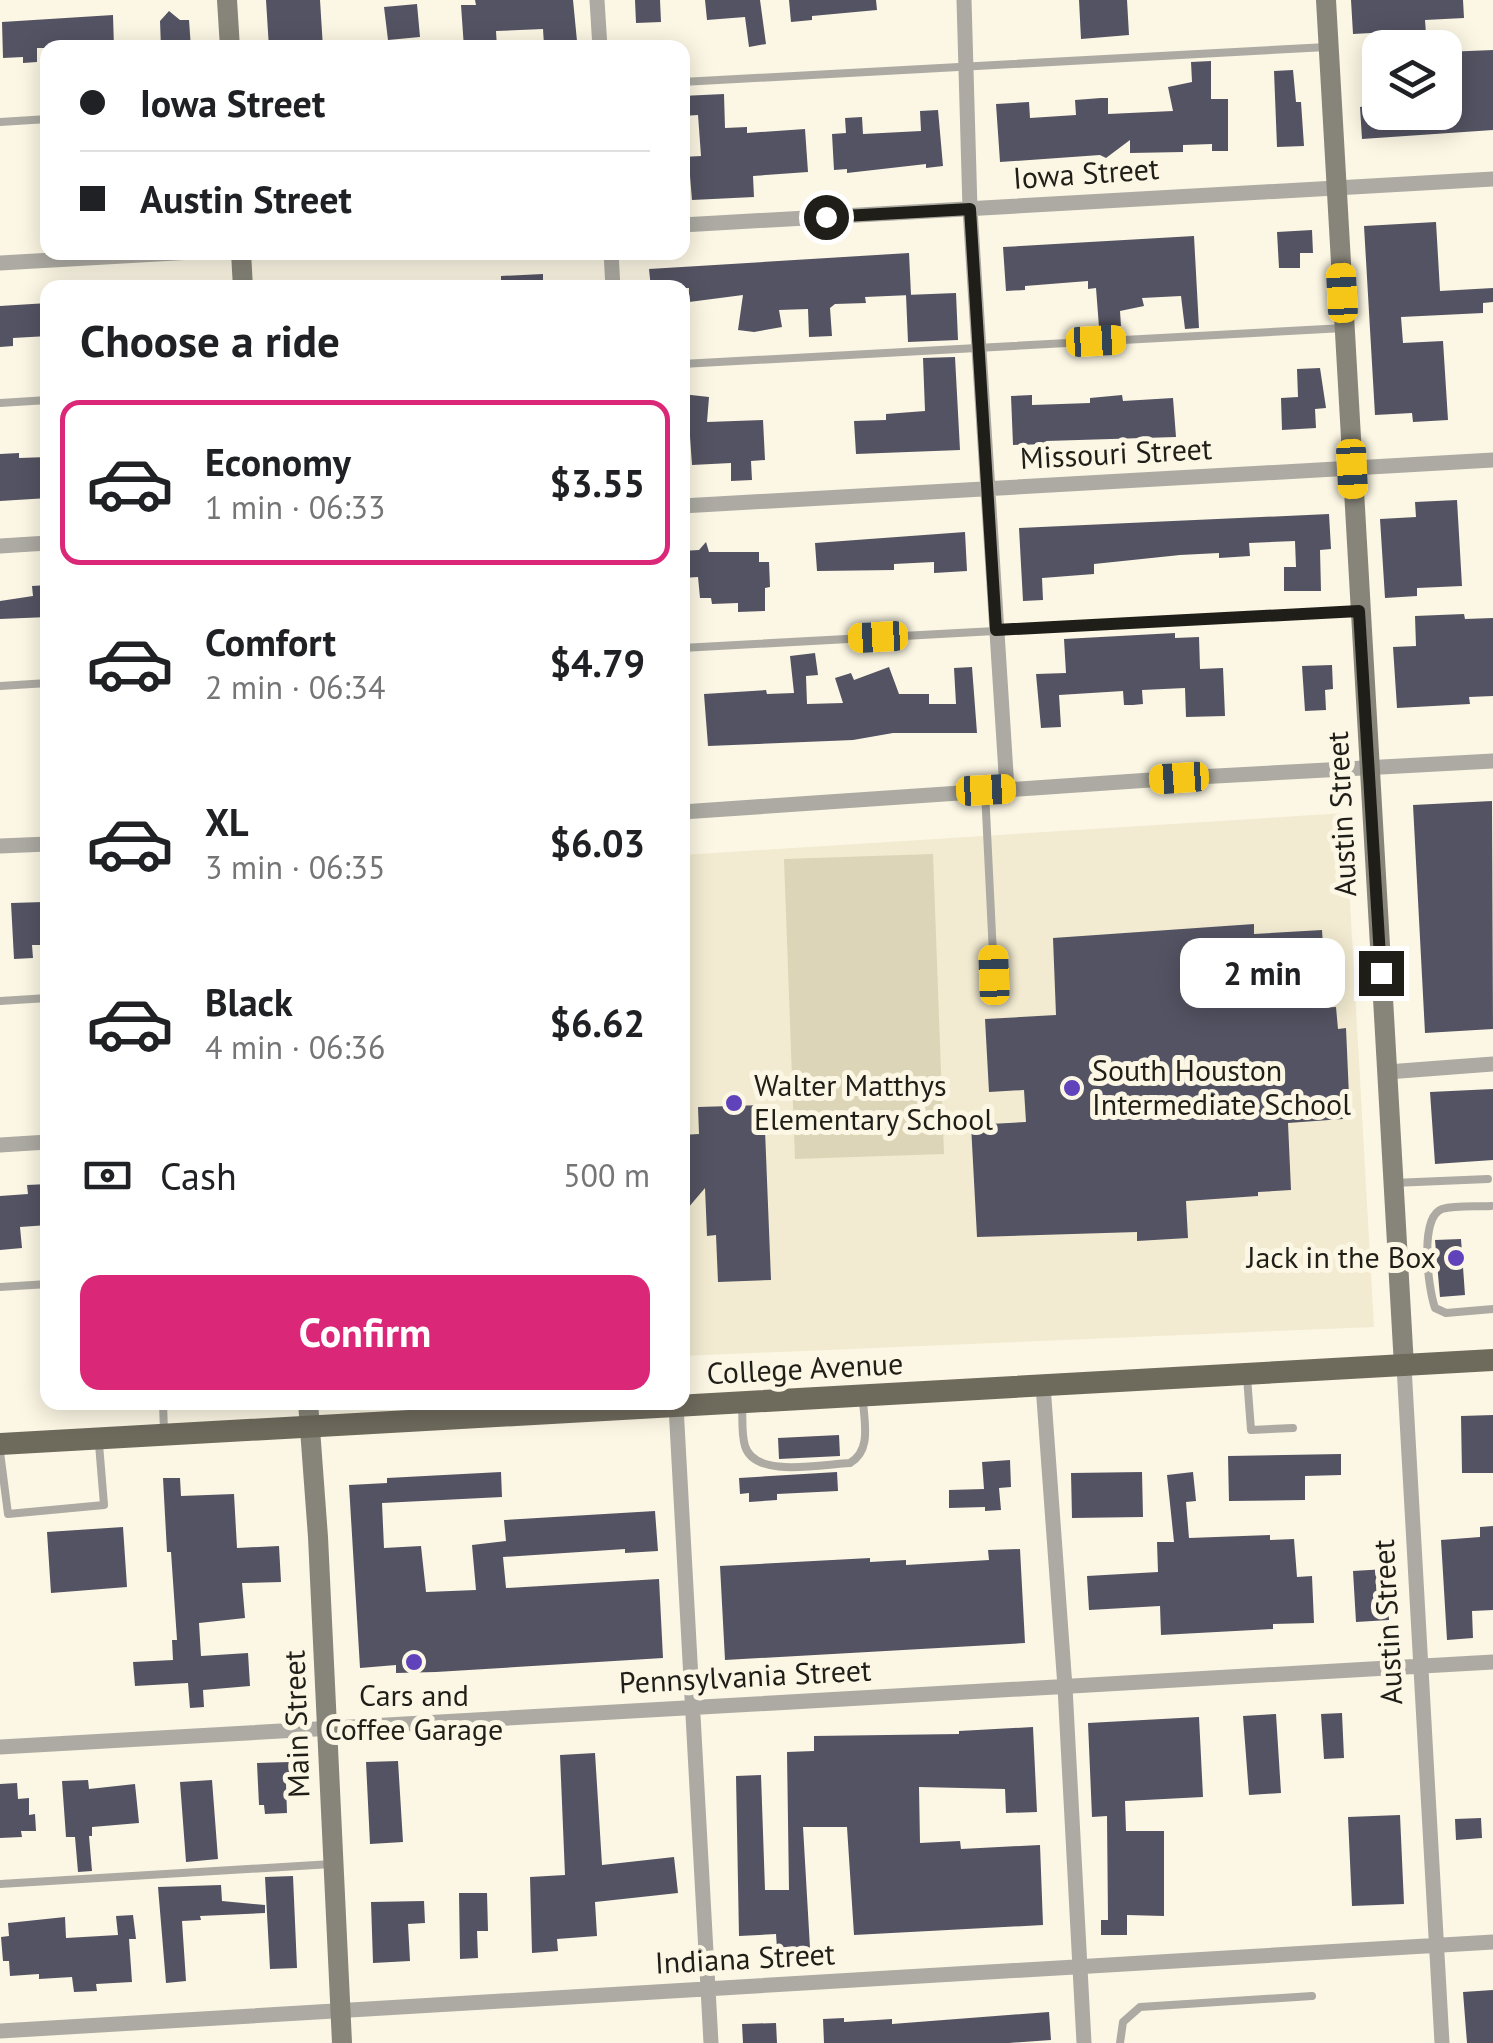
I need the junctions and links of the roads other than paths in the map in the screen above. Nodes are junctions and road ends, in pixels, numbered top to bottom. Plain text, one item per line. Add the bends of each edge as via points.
1 (227, 0) edge
2 (598, 0) edge
3 (964, 0) edge
4 (1326, 0) edge
5 (230, 40) edge
6 (600, 40) edge
7 (1328, 47) junction
8 (967, 68) junction
9 (690, 82) edge
10 (40, 120) edge
11 (0, 122) edge
12 (1493, 178) edge
13 (1336, 186) junction
14 (970, 209) junction
15 (690, 225) edge
16 (53, 260) edge
17 (0, 263) edge
18 (1344, 328) junction
19 (979, 347) junction
20 (690, 364) edge
21 (40, 400) edge
22 (0, 403) edge
23 (1493, 460) edge
24 (1352, 469) junction
25 (987, 489) junction
26 (690, 506) edge
27 (40, 544) edge
28 (0, 546) edge
29 (1359, 611) junction
30 (996, 630) junction
31 (690, 648) edge
32 (40, 684) edge
33 (0, 686) edge
34 (1493, 761) edge
35 (1369, 767) junction
36 (1007, 789) junction
37 (986, 790) junction
38 (690, 811) edge
39 (40, 844) edge
40 (0, 846) edge
41 (994, 975) dead end
42 (40, 998) edge
43 (0, 1000) edge
44 (1493, 1064) edge
45 (1387, 1072) junction
46 (40, 1142) edge
47 (0, 1144) edge
48 (1488, 1179) dead end
49 (1393, 1182) junction
50 (1490, 1206) dead end
51 (40, 1284) edge
52 (0, 1287) edge
53 (1493, 1309) edge
54 (1493, 1360) edge
55 (1404, 1366) junction
56 (1247, 1374) junction
57 (1043, 1385) junction
58 (862, 1396) junction
59 (742, 1402) junction
60 (690, 1405) edge
61 (163, 1410) edge
62 (309, 1410) edge
63 (603, 1410) edge
64 (676, 1410) edge
65 (310, 1426) junction
66 (1293, 1428) dead end
67 (164, 1436) junction
68 (99, 1439) junction
69 (0, 1448) edge
70 (1493, 1662) edge
71 (1421, 1667) junction
72 (1065, 1687) junction
73 (691, 1708) junction
74 (328, 1727) junction
75 (0, 1746) edge
76 (332, 1864) junction
77 (0, 1884) edge
78 (1493, 1942) edge
79 (1436, 1945) junction
80 (1080, 1966) junction
81 (708, 1988) junction
82 (1312, 1996) dead end
83 (340, 2011) junction
84 (0, 2032) edge
85 (342, 2043) edge
86 (711, 2043) edge
87 (1084, 2043) edge
88 (1120, 2043) edge
89 (1442, 2043) edge

1 - 5 street
2 - 6 street
3 - 8 street
4 - 7 street, Austin Street
7 - 8 lane
7 - 13 street, Austin Street
8 - 9 lane
8 - 14 street
10 - 11 lane
12 - 13 street, Iowa Street
13 - 14 street, Iowa Street
13 - 18 street, Austin Street
14 - 15 street, Iowa Street
14 - 19 street
16 - 17 street
18 - 19 lane
18 - 24 street, Austin Street
19 - 20 lane
19 - 25 street
21 - 22 lane
23 - 24 street, Missouri Street
24 - 25 street, Missouri Street
24 - 29 street, Austin Street
25 - 26 street, Missouri Street
25 - 30 street
27 - 28 street
29 - 30 lane
29 - 35 street, Austin Street
30 - 31 lane
30 - 36 street
32 - 33 lane
34 - 35 street
35 - 36 street
35 - 45 street, Austin Street
36 - 37 street
37 - 38 street
37 - 41 lane
39 - 40 street
42 - 43 lane
44 - 45 street
45 - 49 street, Austin Street
46 - 47 street
48 - 49 lane
49 - 55 street, Austin Street
50 - 53 lane via 1442,1209 1427,1225 1435,1308
51 - 52 lane
54 - 55 main road, College Avenue
55 - 56 main road, College Avenue
55 - 71 street, Austin Street
56 - 57 main road, College Avenue
56 - 66 lane via 1251,1430
57 - 58 main road, College Avenue
57 - 72 street
58 - 59 main road, College Avenue
58 - 59 lane via 865,1445 850,1463 760,1464 745,1446
59 - 60 main road, College Avenue
61 - 67 lane
62 - 65 street, Main Street
63 - 65 main road, College Avenue
64 - 73 street
65 - 67 main road, College Avenue
65 - 74 street, Main Street
67 - 68 main road, College Avenue
68 - 69 main road, College Avenue
68 - 69 lane via 104,1505 8,1514
70 - 71 street, Pennsylvania Street
71 - 72 street, Pennsylvania Street
71 - 79 street, Austin Street
72 - 73 street, Pennsylvania Street
72 - 80 street
73 - 74 street, Pennsylvania Street
73 - 81 street
74 - 75 street, Pennsylvania Street
74 - 76 street, Main Street
76 - 77 lane
76 - 83 street, Main Street
78 - 79 street, Indiana Street
79 - 80 street, Indiana Street
79 - 89 street, Austin Street
80 - 81 street, Indiana Street
80 - 87 street
81 - 83 street, Indiana Street
81 - 86 street
82 - 88 lane via 1140,2007 1123,2022
83 - 84 street, Indiana Street
83 - 85 street, Main Street

